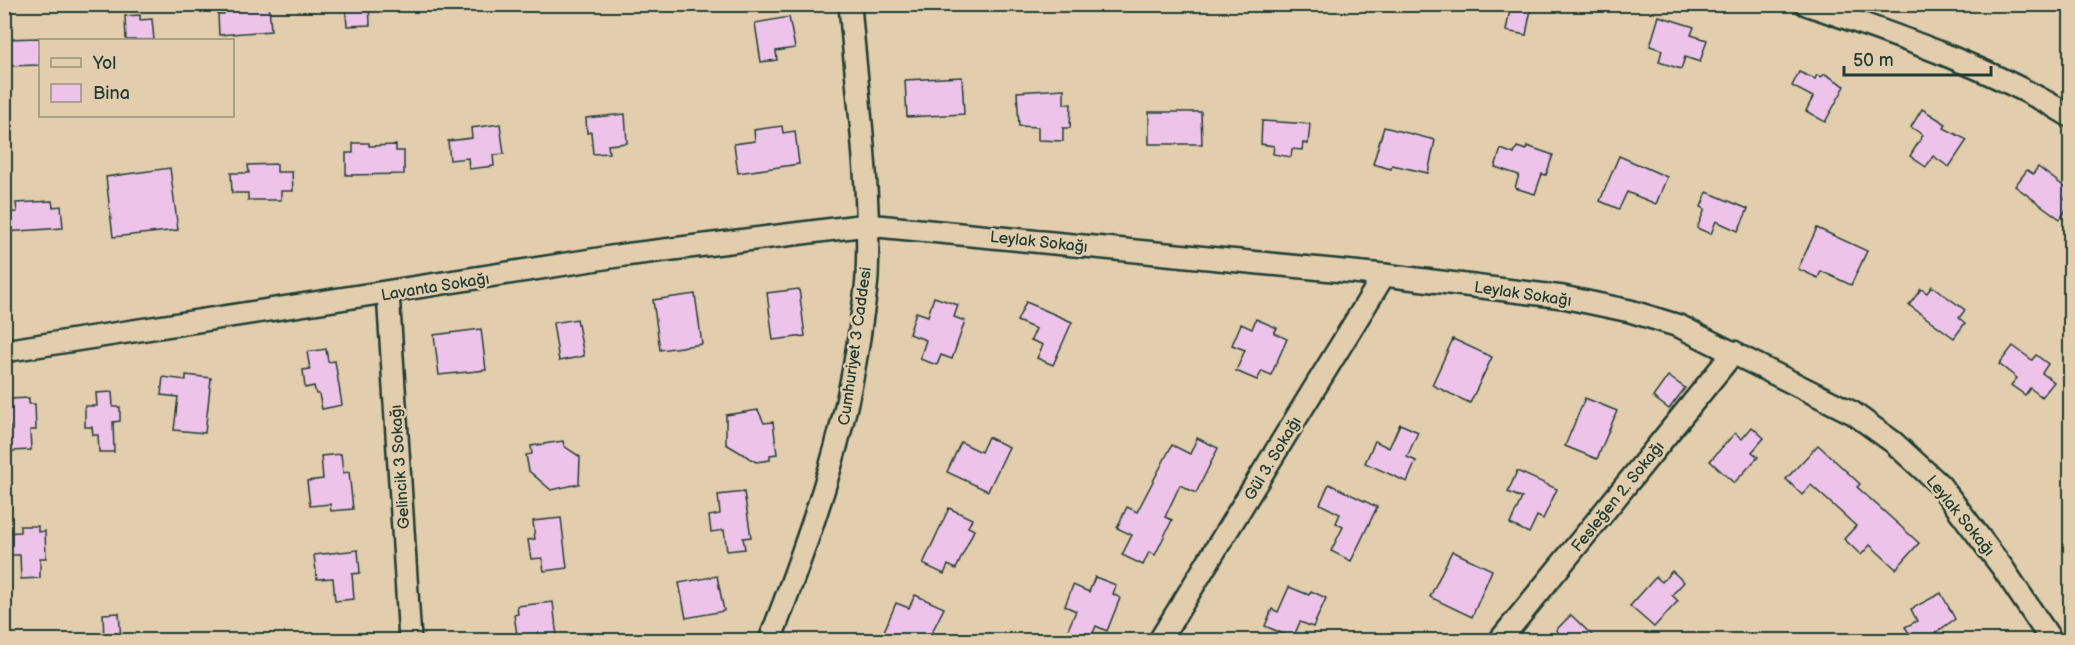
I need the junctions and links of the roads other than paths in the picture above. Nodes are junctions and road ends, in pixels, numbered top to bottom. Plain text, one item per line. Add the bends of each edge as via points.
1 (850, 4) edge
2 (1806, 4) edge
3 (2070, 116) edge
4 (867, 225) junction
5 (1384, 275) junction
6 (388, 293) junction
7 (4, 351) edge
8 (1734, 352) junction
9 (410, 640) edge
10 (770, 640) edge
11 (1160, 640) edge
12 (1500, 640) edge
13 (2051, 640) edge

1 - 4 street, Cumhuriyet 3 Caddesi
2 - 3 street via 1956,61
4 - 5 street, Leylak Sokağı
4 - 6 street, Lavanta Sokağı via 624,255
4 - 10 street, Cumhuriyet 3 Caddesi via 867,279 850,394 804,554
5 - 8 street, Leylak Sokağı via 1563,297 1630,311 1679,326
5 - 11 street, Gül 3. Sokağı
6 - 7 street, Lavanta Sokağı
6 - 9 street, Gelincik 3 Sokağı
8 - 12 street, Fesleğen 2. Sokağı
8 - 13 street, Leylak Sokağı via 1853,413 1922,467 1957,505

